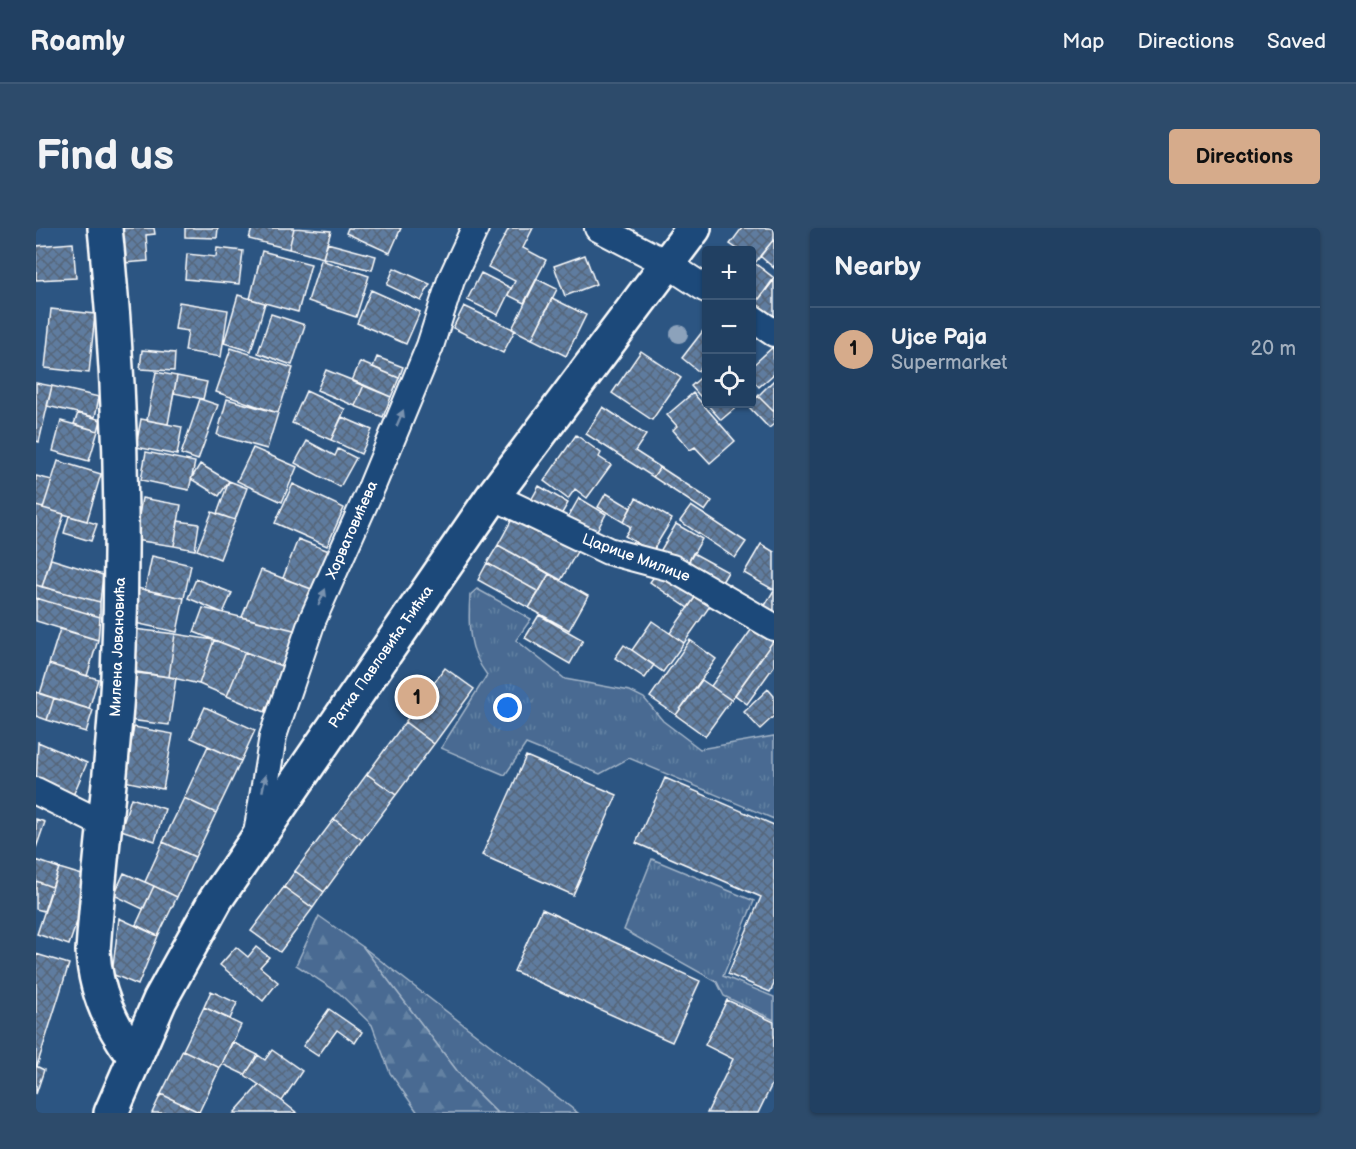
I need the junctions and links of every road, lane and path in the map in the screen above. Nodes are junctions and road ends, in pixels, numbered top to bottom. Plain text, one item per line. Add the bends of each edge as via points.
1 (105, 228) edge
2 (475, 228) edge
3 (598, 228) edge
4 (694, 228) edge
5 (666, 263) junction
6 (702, 286) edge
7 (756, 321) edge
8 (774, 333) edge
9 (494, 496) junction
10 (774, 627) edge
11 (36, 791) edge
12 (107, 826) junction
13 (256, 840) junction
14 (134, 1056) junction
15 (111, 1113) edge

1 - 12 main road, Милена Јовановића via 115,324 120,566
13 -> 2 street, Хорватовићева via 273,736 308,632 430,346
3 - 5 street
4 - 5 main road, Ратка Павловића Ћићка
5 - 6 street
5 - 9 main road, Ратка Павловића Ћићка
7 - 8 street
9 - 10 street, Царице Милице via 608,551 672,568
9 - 13 main road, Ратка Павловића Ћићка
11 - 12 street
12 - 14 main road, Милена Јовановића via 97,899 94,973 108,1014
13 - 14 main road, Ратка Павловића Ћићка via 186,950
14 - 15 main road, Ратка Павловића Ћићка

